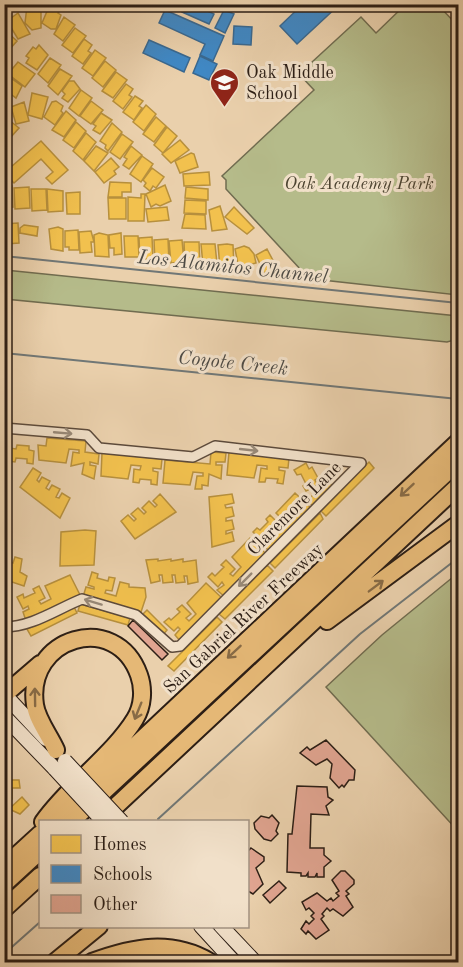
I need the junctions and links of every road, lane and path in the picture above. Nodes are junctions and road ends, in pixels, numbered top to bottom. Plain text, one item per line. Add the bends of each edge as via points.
1 (4, 428) edge
2 (456, 451) edge
3 (459, 470) edge
4 (459, 486) edge
5 (459, 524) edge
6 (4, 627) edge
7 (293, 643) junction
8 (43, 661) junction
9 (5, 694) edge
10 (4, 716) edge
11 (59, 760) junction
12 (44, 820) edge
13 (56, 820) edge
14 (73, 820) edge
15 (84, 820) edge
16 (101, 820) edge
17 (104, 820) edge
18 (120, 820) edge
19 (39, 827) edge
20 (39, 835) edge
21 (22, 851) junction
22 (39, 852) edge
23 (39, 861) edge
24 (4, 867) edge
25 (39, 877) edge
26 (4, 885) edge
27 (4, 893) edge
28 (4, 909) edge
29 (98, 928) edge
30 (202, 928) edge
31 (222, 928) edge
32 (55, 963) edge
33 (92, 963) edge
34 (210, 963) edge
35 (234, 963) edge
36 (255, 963) edge

1 -> 6 street, Claremore Lane via 87,435 99,448 193,457 215,446 362,463 180,646 172,647 136,615 82,599 34,621
2 -> 13 highway, San Gabriel River Freeway
2 - 14 highway
3 - 15 highway
4 - 7 highway
7 -> 5 highway via 348,608
7 - 17 highway
8 - 9 highway
11 -> 8 highway via 35,703 35,680
8 -> 12 highway via 64,643 94,637 125,652 142,683 142,703 135,719 57,801
9 - 11 main road
10 - 11 main road
11 - 16 main road, bridge
11 - 18 main road, bridge
19 - 21 highway
20 - 21 highway
21 - 24 highway
22 - 26 highway
23 - 27 highway
25 - 28 highway
29 - 32 highway
30 - 35 main road
31 - 36 main road
33 - 34 highway via 145,947 184,950

